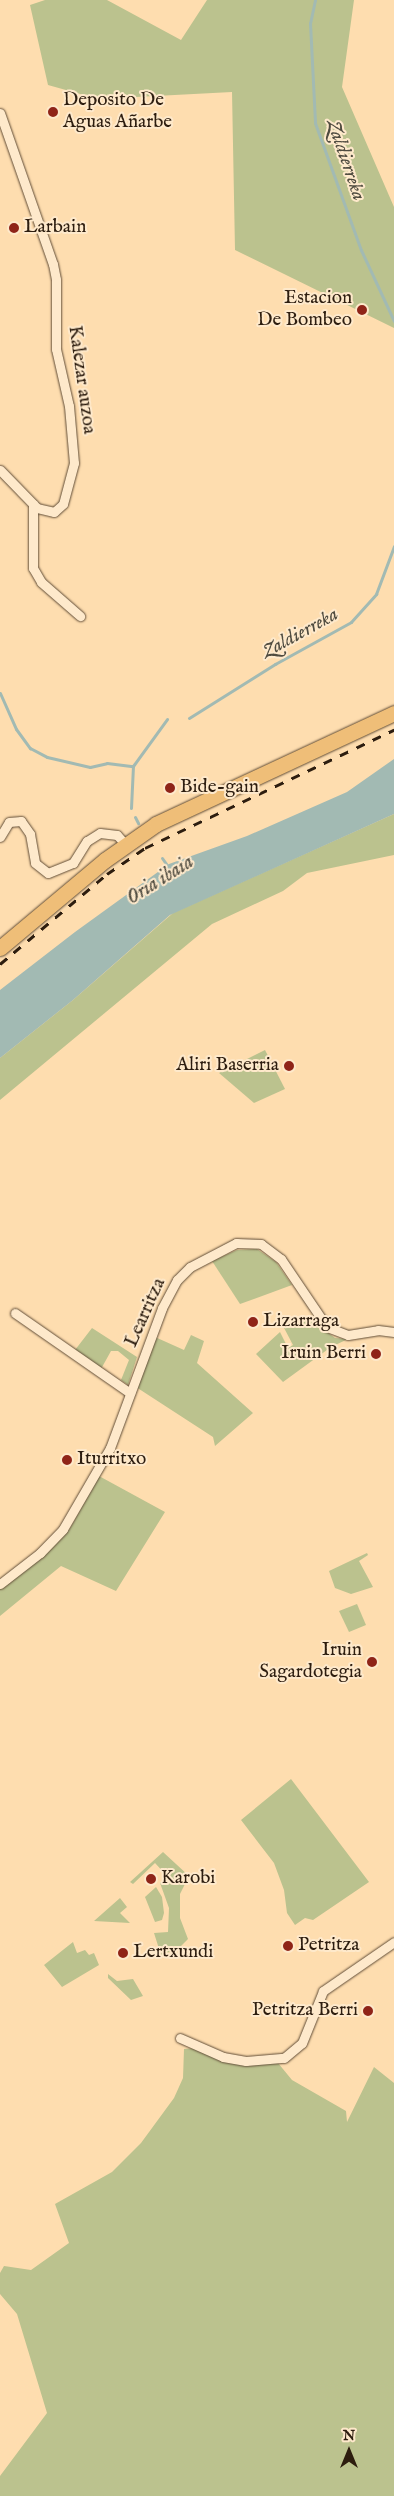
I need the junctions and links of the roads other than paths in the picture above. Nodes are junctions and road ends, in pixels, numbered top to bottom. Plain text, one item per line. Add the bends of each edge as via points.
1 (0, 113) edge
2 (0, 470) edge
3 (33, 504) junction
4 (80, 616) dead end
5 (394, 714) edge
6 (0, 837) edge
7 (126, 844) junction
8 (0, 948) edge
9 (15, 1314) dead end
10 (394, 1332) edge
11 (130, 1393) junction
12 (0, 1584) edge
13 (394, 1942) edge
14 (180, 2038) dead end

1 - 3 street, Kalezar auzoa via 53,264 56,349 74,441 70,486 63,504 54,512
2 - 3 street
3 - 4 street via 33,568 41,582
5 - 7 highway via 177,814
6 - 7 street via 12,820 24,823 30,834 35,863 48,873 73,863 87,841 100,833 117,834
7 - 8 highway
9 - 11 street
10 - 11 street, Learritza via 378,1330 348,1335 334,1332 321,1322 281,1259 271,1249 249,1242 236,1244 206,1256 176,1280
11 - 12 street, Learritza via 110,1448 63,1529 40,1553
13 - 14 street via 323,1991 302,2043 284,2058 246,2061 230,2058

